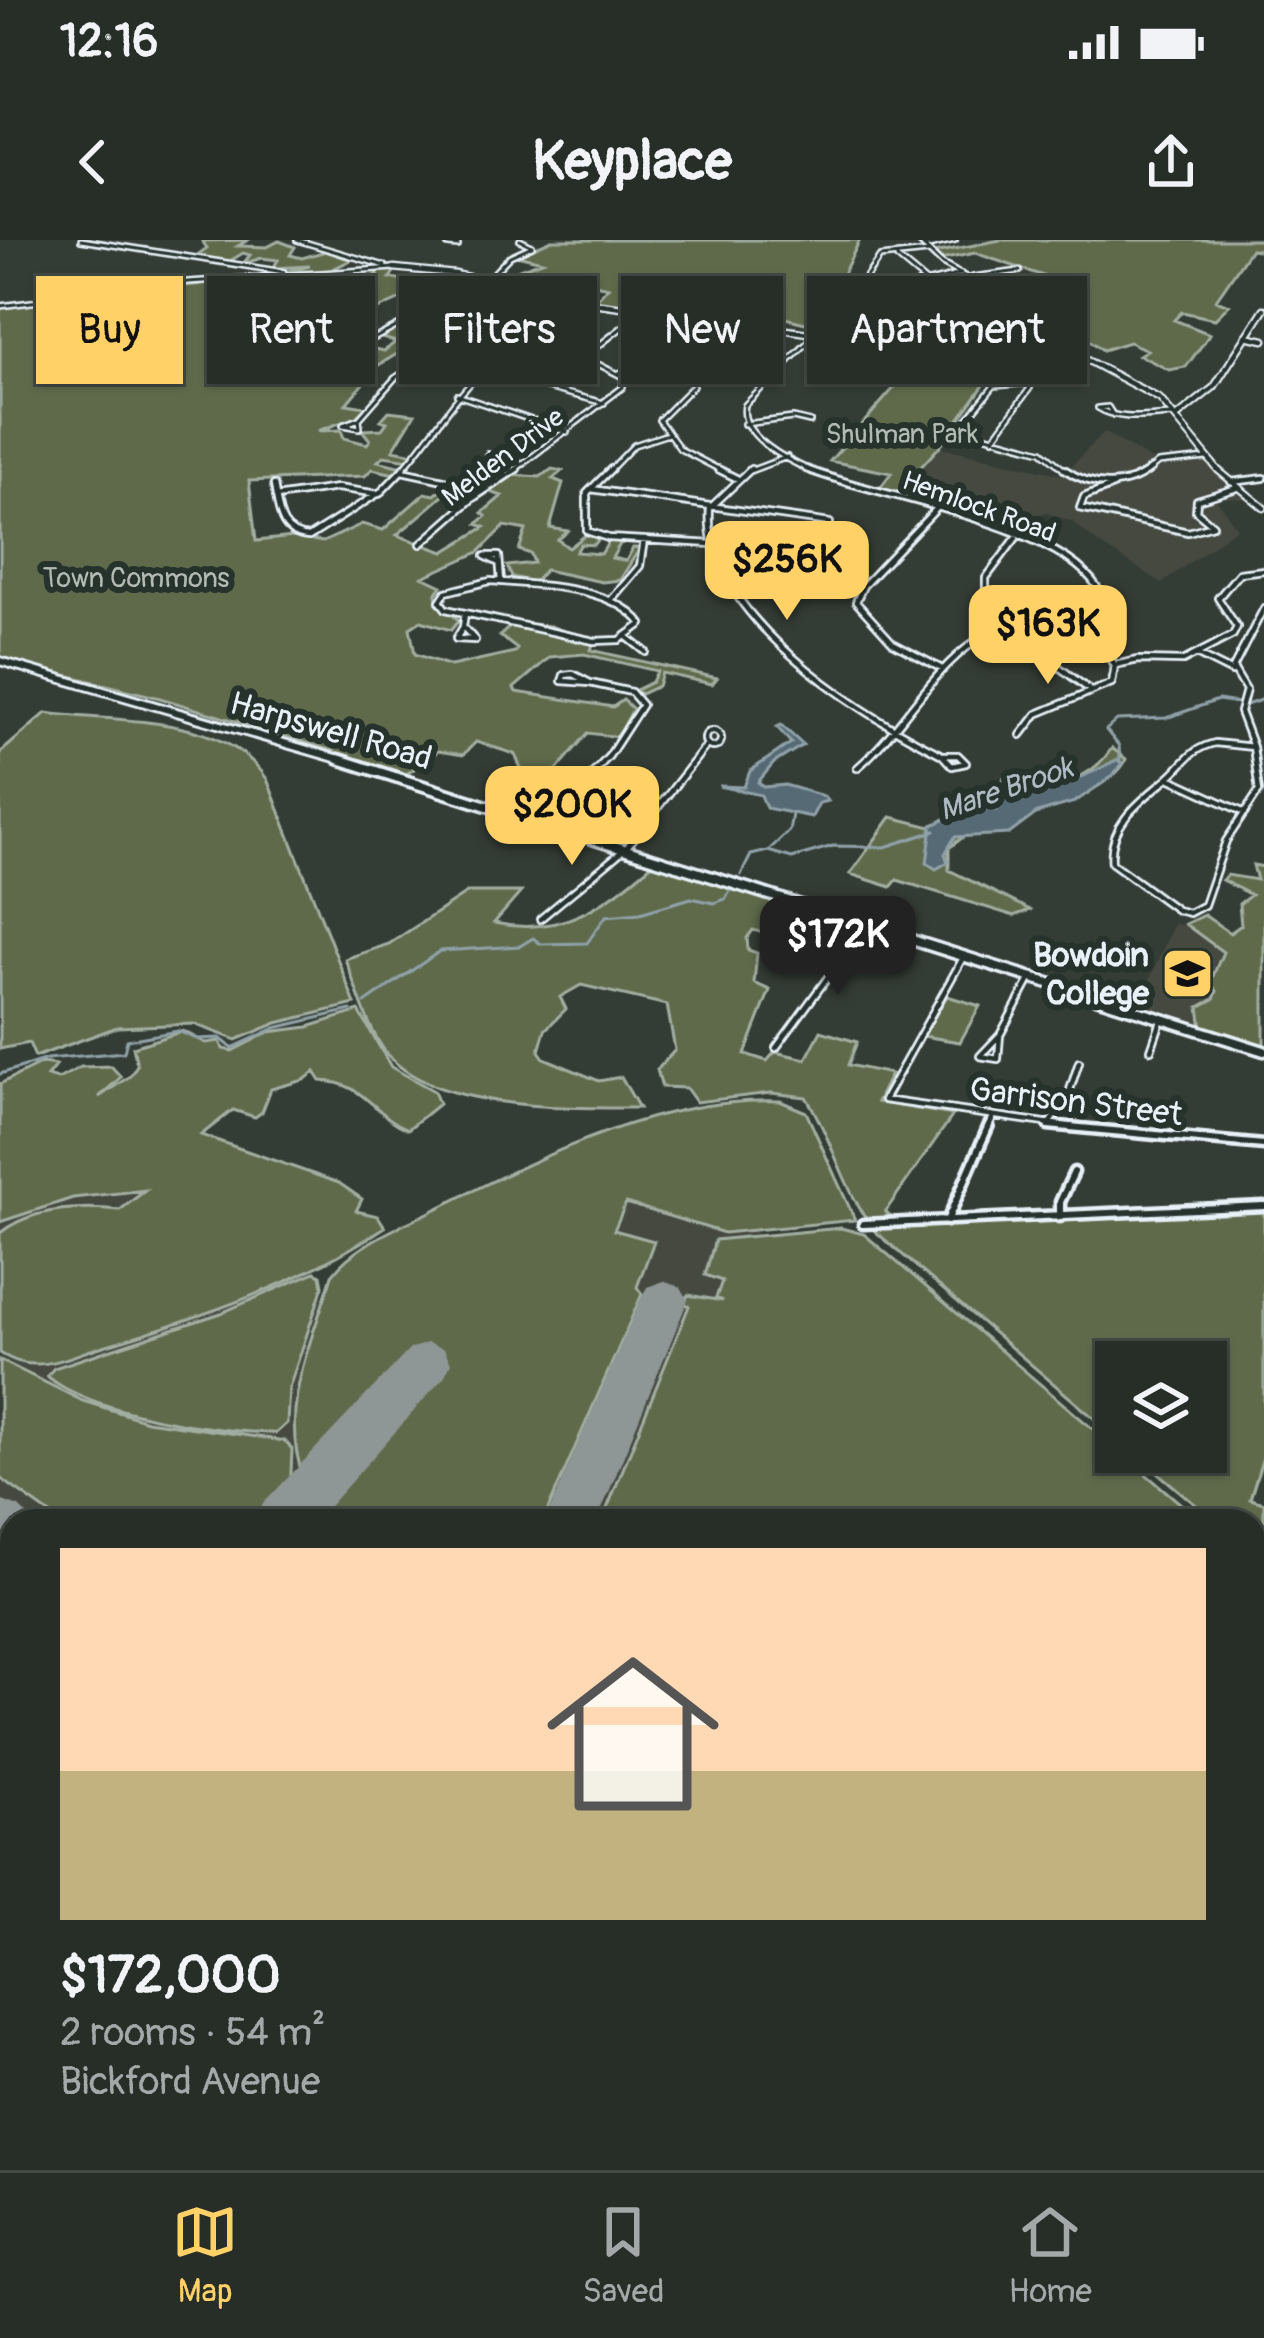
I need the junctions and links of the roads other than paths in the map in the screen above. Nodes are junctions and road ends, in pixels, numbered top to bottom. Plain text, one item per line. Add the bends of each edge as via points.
1 (80, 240) edge
2 (297, 240) edge
3 (520, 240) edge
4 (917, 240) edge
5 (955, 240) edge
6 (926, 249) junction
7 (895, 256) junction
8 (394, 268) junction
9 (1020, 271) dead end
10 (961, 274) junction
11 (293, 275) junction
12 (454, 276) edge
13 (491, 276) edge
14 (867, 276) edge
15 (921, 276) edge
16 (952, 276) edge
17 (965, 276) edge
18 (984, 276) edge
19 (0, 307) edge
20 (1264, 309) edge
21 (621, 328) edge
22 (1246, 336) junction
23 (1264, 340) edge
24 (807, 343) edge
25 (597, 347) edge
26 (1087, 358) edge
27 (597, 363) edge
28 (783, 364) edge
29 (786, 364) junction
30 (619, 373) joint
31 (399, 375) edge
32 (468, 384) edge
33 (538, 384) edge
34 (1014, 384) edge
35 (1031, 384) edge
36 (693, 386) dead end
37 (457, 395) junction
38 (604, 403) junction
39 (1113, 415) dead end
40 (1177, 416) junction
41 (359, 419) dead end
42 (810, 422) dead end
43 (745, 424) junction
44 (568, 431) junction
45 (668, 434) junction
46 (993, 439) junction
47 (488, 454) dead end
48 (788, 458) junction
49 (1207, 458) junction
50 (524, 464) junction
51 (402, 471) junction
52 (1264, 478) edge
53 (738, 479) junction
54 (1231, 482) junction
55 (274, 485) dead end
56 (1113, 486) junction
57 (1238, 488) junction
58 (484, 489) junction
59 (591, 489) junction
60 (379, 494) junction
61 (276, 497) junction
62 (938, 507) junction
63 (710, 508) junction
64 (1264, 508) edge
65 (830, 523) dead end
66 (1016, 538) junction
67 (644, 540) junction
68 (421, 544) dead end
69 (710, 544) junction
70 (499, 563) dead end
71 (811, 563) dead end
72 (1264, 570) edge
73 (502, 582) junction
74 (610, 601) junction
75 (1264, 608) edge
76 (465, 613) junction
77 (463, 627) dead end
78 (997, 629) junction
79 (627, 637) junction
80 (646, 652) dead end
81 (1198, 655) junction
82 (0, 661) edge
83 (1115, 665) junction
84 (942, 669) junction
85 (1234, 673) junction
86 (590, 683) dead end
87 (1091, 691) junction
88 (898, 732) junction
89 (1021, 735) dead end
90 (706, 746) dead end
91 (1254, 747) junction
92 (943, 755) dead end
93 (856, 768) dead end
94 (1168, 778) junction
95 (1245, 813) junction
96 (548, 822) junction
97 (627, 847) junction
98 (539, 919) dead end
99 (867, 924) junction
100 (965, 955) junction
101 (1032, 976) junction
102 (1162, 1018) junction
103 (1000, 1035) dead end
104 (776, 1048) dead end
105 (1151, 1050) dead end
106 (1264, 1051) edge
107 (1079, 1062) dead end
108 (993, 1117) junction
109 (1048, 1125) junction
110 (1264, 1145) edge
111 (1074, 1172) dead end
112 (1264, 1206) edge
113 (1060, 1217) junction
114 (947, 1221) junction
115 (863, 1224) dead end

1 - 11 street
2 - 8 street
3 - 13 street via 532,246
4 - 6 street
5 - 6 street
6 - 7 street
6 - 10 street
7 - 14 street via 879,258
7 - 15 street
8 - 11 street
8 - 12 street
9 - 18 street
10 - 16 street
10 - 17 street
11 - 19 street
20 - 22 street
21 - 25 street
22 - 23 street
22 - 40 street via 1194,410
24 - 29 street
26 - 40 street
27 - 30 street
28 - 29 street
29 - 43 street via 745,405
30 - 38 street, Melden Drive via 623,387
31 - 41 street
32 - 37 street
33 - 38 street
34 - 46 street via 996,385 963,425
35 - 46 street
36 - 45 street via 658,417
37 - 44 street
37 - 51 street
38 - 44 street, Melden Drive
39 - 40 street
40 - 49 street
42 - 43 street
43 - 48 street, Hemlock Road
44 - 50 street, Melden Drive
45 - 53 street via 685,453
45 - 59 street via 634,445
46 - 56 street via 1042,451 1070,474
47 - 50 street
48 - 53 street
48 - 62 street, Hemlock Road
49 - 54 street
49 - 56 street via 1158,464
50 - 58 street, Melden Drive
51 - 58 street
51 - 60 street
52 - 54 street
53 - 63 street
54 - 57 street
55 - 61 street
56 - 57 street via 1084,497 1080,508 1193,532 1213,525 1196,511 1197,500
57 - 64 street
58 - 68 street, Melden Drive
59 - 63 street
59 - 67 street via 587,531
60 - 61 street via 337,488
60 - 61 street via 304,538 283,526
62 - 66 street, Hemlock Road
62 - 84 street via 856,602 910,656
63 - 65 street
63 - 69 street
66 - 78 street via 985,583
66 - 83 street, Hemlock Road via 1091,577 1100,600 1095,640
67 - 69 street
67 - 74 street via 640,566
69 - 71 street via 793,550
69 - 88 street via 780,646 815,680
70 - 73 street
72 - 81 street via 1241,572 1226,586 1217,602 1236,631
73 - 74 street
73 - 76 street via 446,592 446,609
74 - 79 street via 642,620
75 - 85 street
76 - 77 street
76 - 79 street via 588,641
78 - 84 street
78 - 87 street
79 - 80 street
81 - 83 street
81 - 85 street
82 - 96 main road, Harpswell Road
83 - 87 street via 1115,681
84 - 88 street
85 - 91 street via 1246,690 1240,712
86 - 96 street via 632,692 641,708
87 - 89 street via 1037,713
88 - 92 street
88 - 93 street
90 - 97 street
91 - 94 street via 1200,745
91 - 95 street via 1259,791
94 - 95 street
94 - 95 street via 1137,800 1110,848 1114,867 1171,907 1194,912 1206,901 1222,847
96 - 97 main road, Harpswell Road
97 - 98 street
97 - 99 main road, Harpswell Road
99 - 100 main road, Harpswell Road
99 - 104 street
100 - 101 main road, Harpswell Road
100 - 108 street, Garrison Street via 884,1100
101 - 102 main road, Harpswell Road
101 - 103 street
102 - 105 street
102 - 106 main road, Harpswell Road
107 - 109 street
108 - 109 street, Garrison Street
108 - 114 street
109 - 110 street, Garrison Street
111 - 113 street
112 - 113 street
113 - 114 street
114 - 115 street

